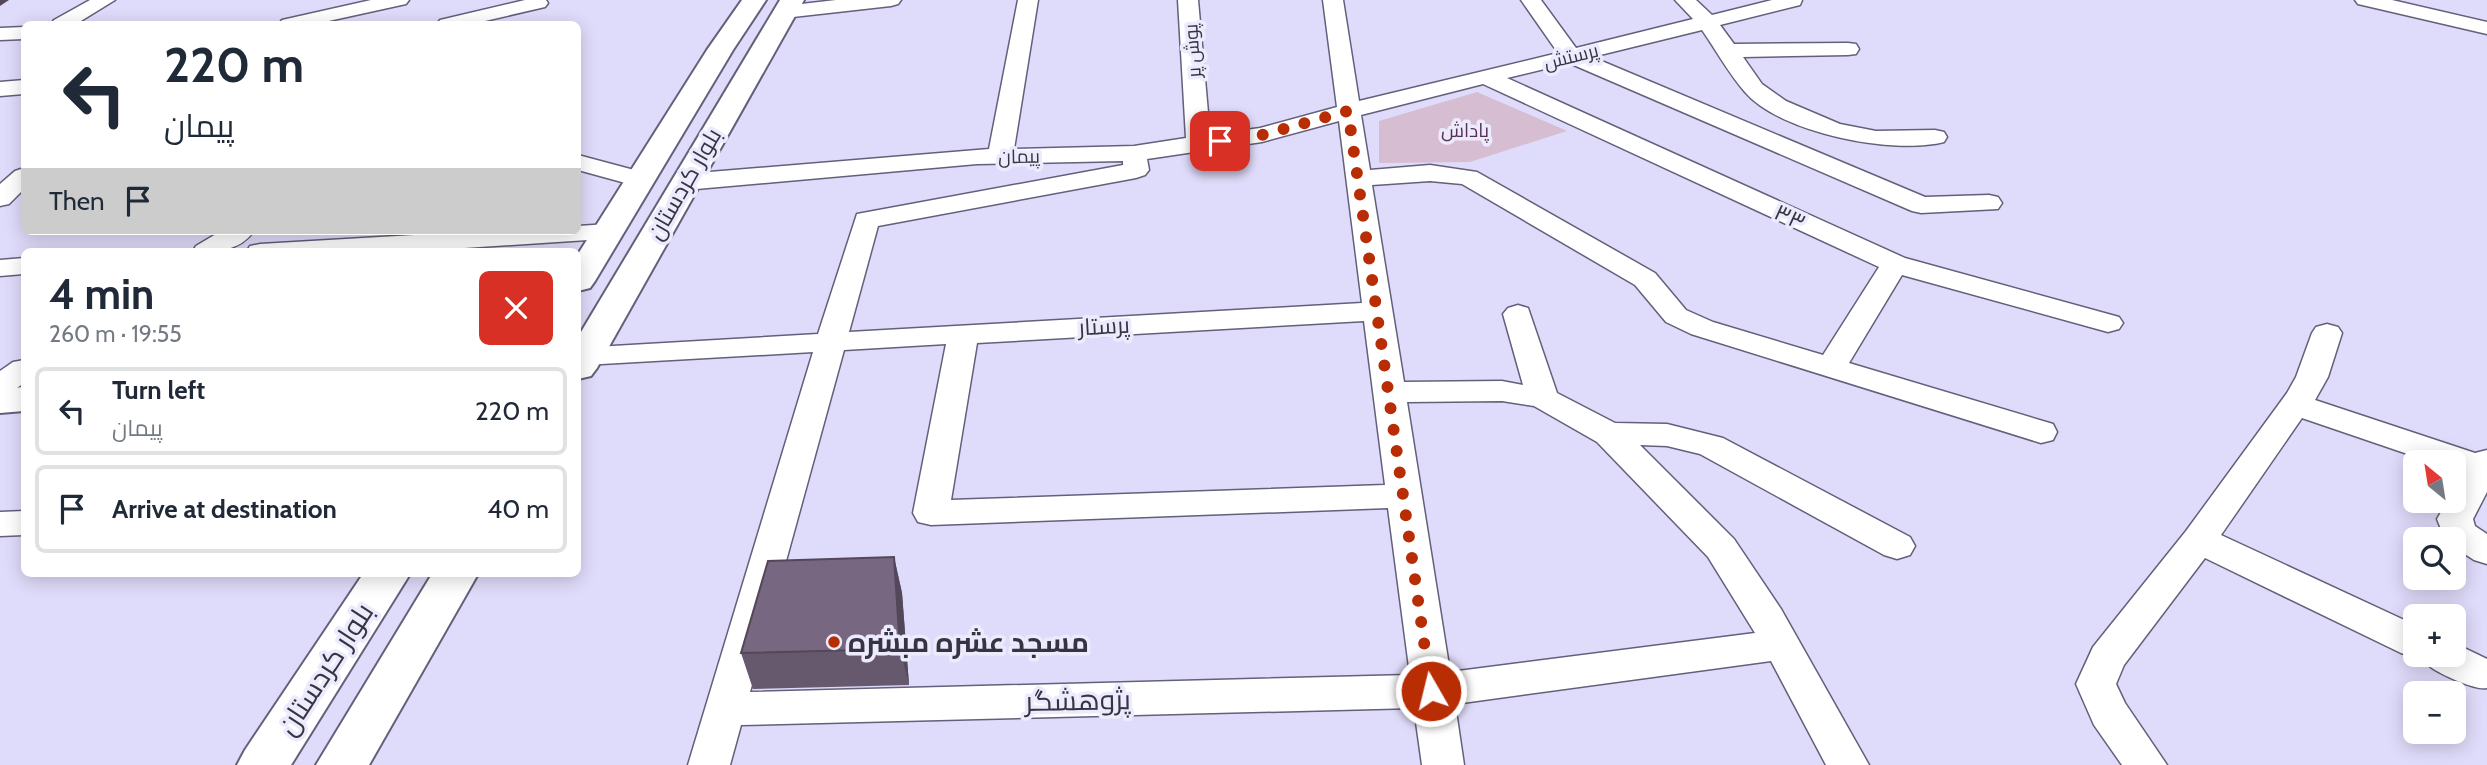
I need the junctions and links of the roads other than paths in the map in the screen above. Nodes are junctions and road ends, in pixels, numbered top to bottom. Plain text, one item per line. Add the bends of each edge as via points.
1 (105, 0) edge
2 (399, 0) edge
3 (754, 0) edge
4 (891, 0) edge
5 (1028, 0) edge
6 (1188, 0) edge
7 (1332, 0) edge
8 (1531, 0) edge
9 (1685, 0) edge
10 (2365, 0) edge
11 (2452, 0) edge
12 (1793, 1) edge
13 (538, 3) dead end
14 (788, 6) edge
15 (2438, 16) junction
16 (66, 21) edge
17 (303, 21) edge
18 (460, 21) edge
19 (1707, 22) junction
20 (2487, 28) edge
21 (21, 33) edge
22 (0, 34) edge
23 (1848, 49) dead end
24 (1728, 51) junction
25 (1571, 56) junction
26 (1486, 77) junction
27 (21, 87) edge
28 (0, 89) edge
29 (1348, 111) junction
30 (1935, 137) dead end
31 (1199, 144) junction
32 (1134, 153) junction
33 (1000, 156) junction
34 (581, 164) edge
35 (21, 167) edge
36 (0, 169) edge
37 (21, 179) edge
38 (640, 179) junction
39 (1358, 179) junction
40 (685, 183) junction
41 (0, 198) edge
42 (1989, 202) dead end
43 (608, 232) junction
44 (581, 234) edge
45 (234, 235) edge
46 (556, 235) edge
47 (212, 248) edge
48 (330, 248) edge
49 (1895, 264) junction
50 (21, 266) edge
51 (0, 268) edge
52 (581, 276) edge
53 (1377, 311) junction
54 (1518, 314) dead end
55 (2108, 323) dead end
56 (2327, 333) dead end
57 (963, 334) junction
58 (831, 342) junction
59 (581, 362) edge
60 (1832, 366) junction
61 (21, 371) edge
62 (0, 384) edge
63 (1388, 391) junction
64 (1543, 398) junction
65 (21, 399) edge
66 (0, 401) edge
67 (2295, 404) junction
68 (2041, 432) dead end
69 (1609, 434) junction
70 (2485, 465) edge
71 (1403, 496) junction
72 (21, 523) edge
73 (0, 524) edge
74 (2199, 540) junction
75 (1897, 546) dead end
76 (2487, 551) edge
77 (385, 577) edge
78 (453, 577) edge
79 (2403, 636) edge
80 (1781, 645) junction
81 (2466, 666) edge
82 (2481, 674) dead end
83 (1431, 691) junction
84 (725, 709) junction
85 (256, 765) edge
86 (263, 765) edge
87 (342, 765) edge
88 (709, 765) edge
89 (1443, 765) edge
90 (1848, 765) edge
91 (2146, 765) edge

1 - 16 street
2 - 17 street
3 - 38 main road, بلوار کردستان
4 - 14 street
5 - 33 street
6 - 31 street, پوش پر
7 - 29 street
8 - 25 street
9 - 19 street
10 - 15 street
11 - 15 street
12 - 19 street, پرستش
13 - 18 street
14 - 40 main road, بلوار کردستان
15 - 20 street
19 - 24 street
19 - 25 street, پرستش
21 - 22 street
23 - 24 street
24 - 30 street via 1754,89 1806,119 1876,138
25 - 26 street, پرستش
25 - 42 street via 1922,205
26 - 29 street, پرستش
26 - 49 street, ۳۳
27 - 28 street
29 - 31 street, پیمان via 1262,135
29 - 39 street
31 - 32 street, پیمان
32 - 33 street, پیمان
32 - 58 street via 1136,170 866,220
33 - 40 street, پیمان
34 - 38 street
35 - 36 street
37 - 41 street
38 - 43 main road, بلوار کردستان
39 - 53 street
39 - 60 street via 1430,173 1468,177 1645,279 1676,316 1729,338
40 - 59 main road, بلوار کردستان
43 - 44 street
43 - 52 main road, بلوار کردستان
45 - 47 street
46 - 48 street
49 - 55 street, ۳۳
49 - 60 street
50 - 51 street
53 - 57 street, پرستار
53 - 63 street
54 - 64 street
56 - 67 street via 2312,377
57 - 58 street, پرستار
57 - 71 street via 930,513
58 - 59 street, پرستار
58 - 84 street
60 - 68 street
61 - 62 street
63 - 64 street via 1502,391
63 - 71 street
64 - 69 street
65 - 66 main road
67 - 70 street
67 - 74 street
69 - 75 street via 1667,435 1711,446
69 - 80 street via 1721,548
70 - 76 street via 2455,519 2459,533
71 - 83 street
72 - 73 street
74 - 79 street
74 - 91 street via 2107,658 2096,684 2109,713
77 - 86 main road, بلوار کردستان
78 - 87 main road
80 - 83 street, پژوهشگر
80 - 90 street
81 - 82 street
83 - 84 street, پژوهشگر
83 - 89 street
84 - 88 street
85 - 86 street

